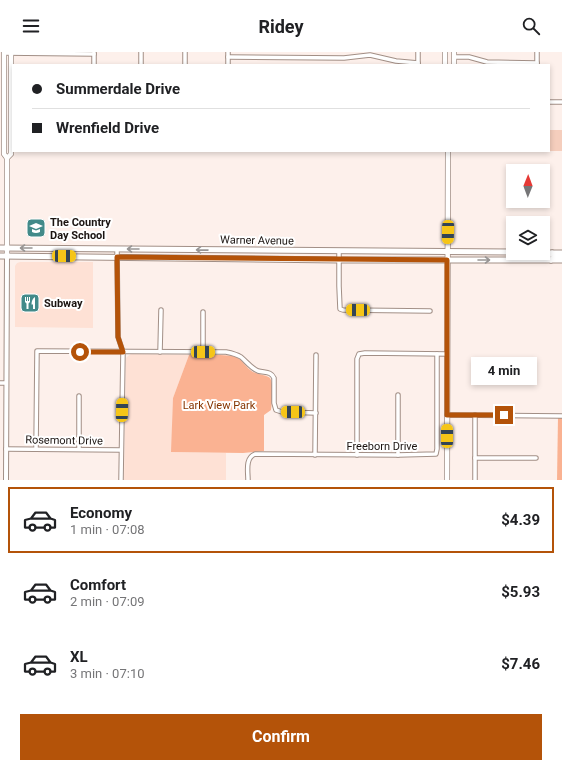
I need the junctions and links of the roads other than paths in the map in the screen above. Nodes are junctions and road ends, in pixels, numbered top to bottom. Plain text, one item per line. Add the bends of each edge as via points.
1 (4, 52) edge
2 (11, 52) edge
3 (141, 52) edge
4 (185, 52) edge
5 (228, 52) edge
6 (418, 52) edge
7 (445, 52) edge
8 (537, 52) edge
9 (94, 53) edge
10 (454, 54) edge
11 (228, 57) junction
12 (94, 64) edge
13 (141, 64) edge
14 (185, 64) edge
15 (228, 64) edge
16 (418, 64) edge
17 (445, 64) edge
18 (537, 64) edge
19 (550, 102) edge
20 (562, 102) edge
21 (448, 152) edge
22 (7, 158) junction
23 (0, 248) edge
24 (7, 248) junction
25 (85, 249) junction
26 (117, 249) junction
27 (339, 251) junction
28 (447, 252) junction
29 (506, 252) edge
30 (552, 253) edge
31 (562, 253) edge
32 (0, 256) edge
33 (7, 256) junction
34 (56, 256) junction
35 (562, 256) edge
36 (117, 257) junction
37 (339, 260) junction
38 (447, 260) junction
39 (506, 260) edge
40 (551, 260) joint
41 (562, 260) edge
42 (161, 310) dead end
43 (430, 311) dead end
44 (203, 312) dead end
45 (123, 352) junction
46 (160, 352) junction
47 (203, 352) junction
48 (437, 354) junction
49 (447, 354) junction
50 (316, 356) dead end
51 (0, 383) edge
52 (6, 383) junction
53 (398, 395) dead end
54 (79, 396) dead end
55 (316, 413) junction
56 (447, 415) junction
57 (475, 415) junction
58 (562, 416) edge
59 (6, 449) junction
60 (36, 449) junction
61 (79, 449) junction
62 (122, 450) junction
63 (315, 455) junction
64 (357, 455) junction
65 (398, 455) junction
66 (475, 458) junction
67 (536, 458) dead end
68 (6, 480) edge
69 (121, 480) edge
70 (248, 480) edge
71 (447, 480) edge
72 (475, 480) edge

1 - 2 street
1 - 22 main road via 4,154
2 - 9 street
2 - 22 main road via 11,154
3 - 13 street
4 - 14 street
5 - 11 street
6 - 16 street
7 - 17 main road
8 - 18 street
9 - 12 street
10 - 18 street via 487,62
11 - 15 street
11 - 16 street via 344,58 370,55
19 - 20 street
21 - 28 main road
22 - 24 main road
23 - 24 main road, Warner Avenue
25 -> 24 main road, Warner Avenue
24 - 33 main road
25 - 26 main road, Warner Avenue
25 - 34 main road via 76,252 57,252
27 -> 26 main road, Warner Avenue
26 - 36 street
27 - 28 main road, Warner Avenue
27 - 37 street
28 - 29 main road, Warner Avenue
28 - 38 main road
30 - 31 main road
32 - 33 main road, Warner Avenue
33 - 34 main road, Warner Avenue
33 - 52 street
34 - 36 main road, Warner Avenue
35 - 40 main road via 555,256
36 - 37 main road, Warner Avenue
36 - 45 street via 118,337
37 - 38 main road, Warner Avenue
37 - 43 street via 340,309
38 -> 39 main road, Warner Avenue
38 - 49 main road
40 - 41 main road, Warner Avenue
42 - 46 street
44 - 47 street
45 - 46 street
45 - 60 street via 37,351
45 - 62 street
46 - 47 street
47 - 55 street via 238,355 255,370 270,373 274,378 276,410
48 - 49 street
48 - 64 street via 359,354
48 - 65 street, Freeborn Drive via 437,452 433,455
49 - 56 main road
50 - 55 street
51 - 52 street
52 - 59 street
53 - 65 street
54 - 61 street
55 - 63 street
56 - 57 street
56 - 71 main road
57 - 58 street
57 - 66 street
59 - 60 street, Rosemont Drive
59 - 68 street
60 - 61 street, Rosemont Drive
61 - 62 street, Rosemont Drive
62 - 69 street
63 - 64 street, Freeborn Drive
63 - 70 street, Freeborn Drive via 255,454 248,462
64 - 65 street, Freeborn Drive
66 - 67 street
66 - 72 street

